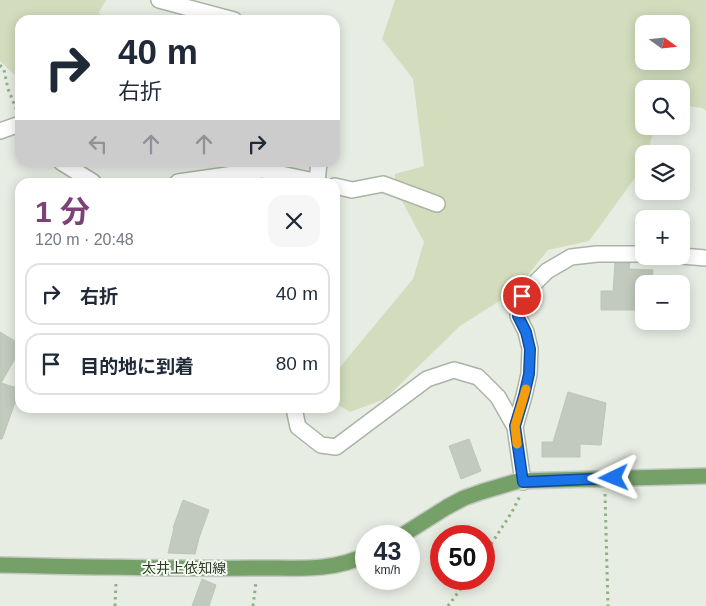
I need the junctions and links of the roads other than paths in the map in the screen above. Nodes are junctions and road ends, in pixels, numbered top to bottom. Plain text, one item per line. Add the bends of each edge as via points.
1 (159, 0) edge
2 (215, 15) edge
3 (15, 126) edge
4 (0, 131) edge
5 (69, 167) edge
6 (86, 178) edge
7 (206, 178) edge
8 (299, 178) edge
9 (340, 187) edge
10 (437, 204) dead end
11 (635, 254) edge
12 (690, 257) edge
13 (706, 258) edge
14 (295, 413) edge
15 (515, 426) junction
16 (706, 476) edge
17 (521, 481) junction
18 (418, 525) edge
19 (355, 559) edge
20 (0, 565) edge

1 - 2 street
3 - 4 street
5 - 6 street
7 - 8 street via 262,170
9 - 10 street via 352,190 383,184
11 - 15 street via 571,257 547,271 522,296 518,316 530,349 529,374
12 - 13 street
14 - 15 street via 298,427 321,445 336,447 427,379 454,370 478,377 498,397
15 - 17 street
16 - 17 main road
17 - 18 main road via 464,498
19 - 20 main road, 太井上依知線 via 293,569

